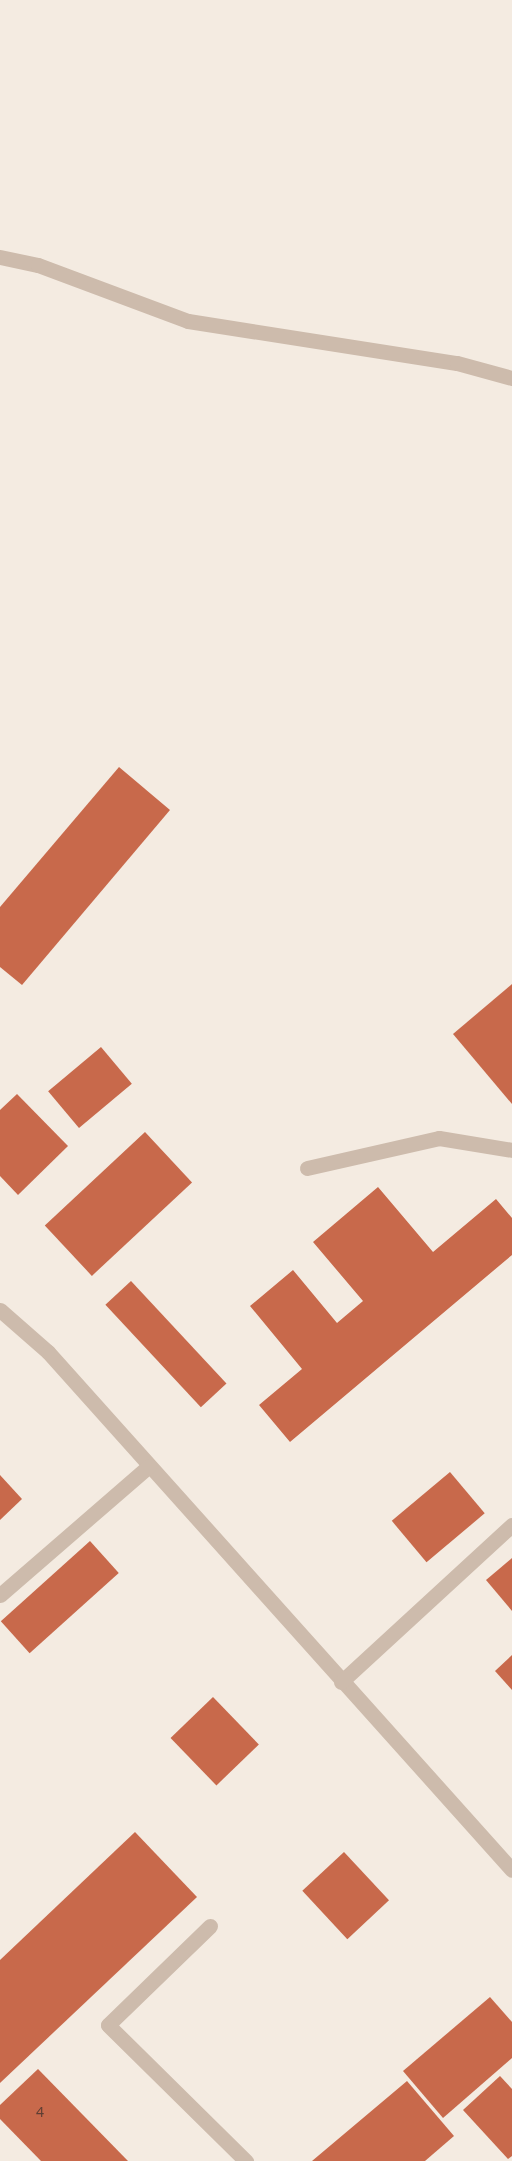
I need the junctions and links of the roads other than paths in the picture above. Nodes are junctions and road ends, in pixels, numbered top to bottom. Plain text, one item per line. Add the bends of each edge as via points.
1 (0, 257) edge
2 (512, 378) edge
3 (512, 1150) edge
4 (307, 1168) dead end
5 (0, 1310) edge
6 (149, 1466) junction
7 (512, 1526) edge
8 (0, 1595) edge
9 (341, 1682) junction
10 (512, 1870) edge
11 (210, 1926) dead end
12 (246, 2161) edge

1 - 2 street via 38,265 188,321 457,363
3 - 4 street via 439,1138
5 - 6 street via 48,1352
6 - 8 street
6 - 9 street
7 - 9 street
9 - 10 street
11 - 12 street via 108,2025

